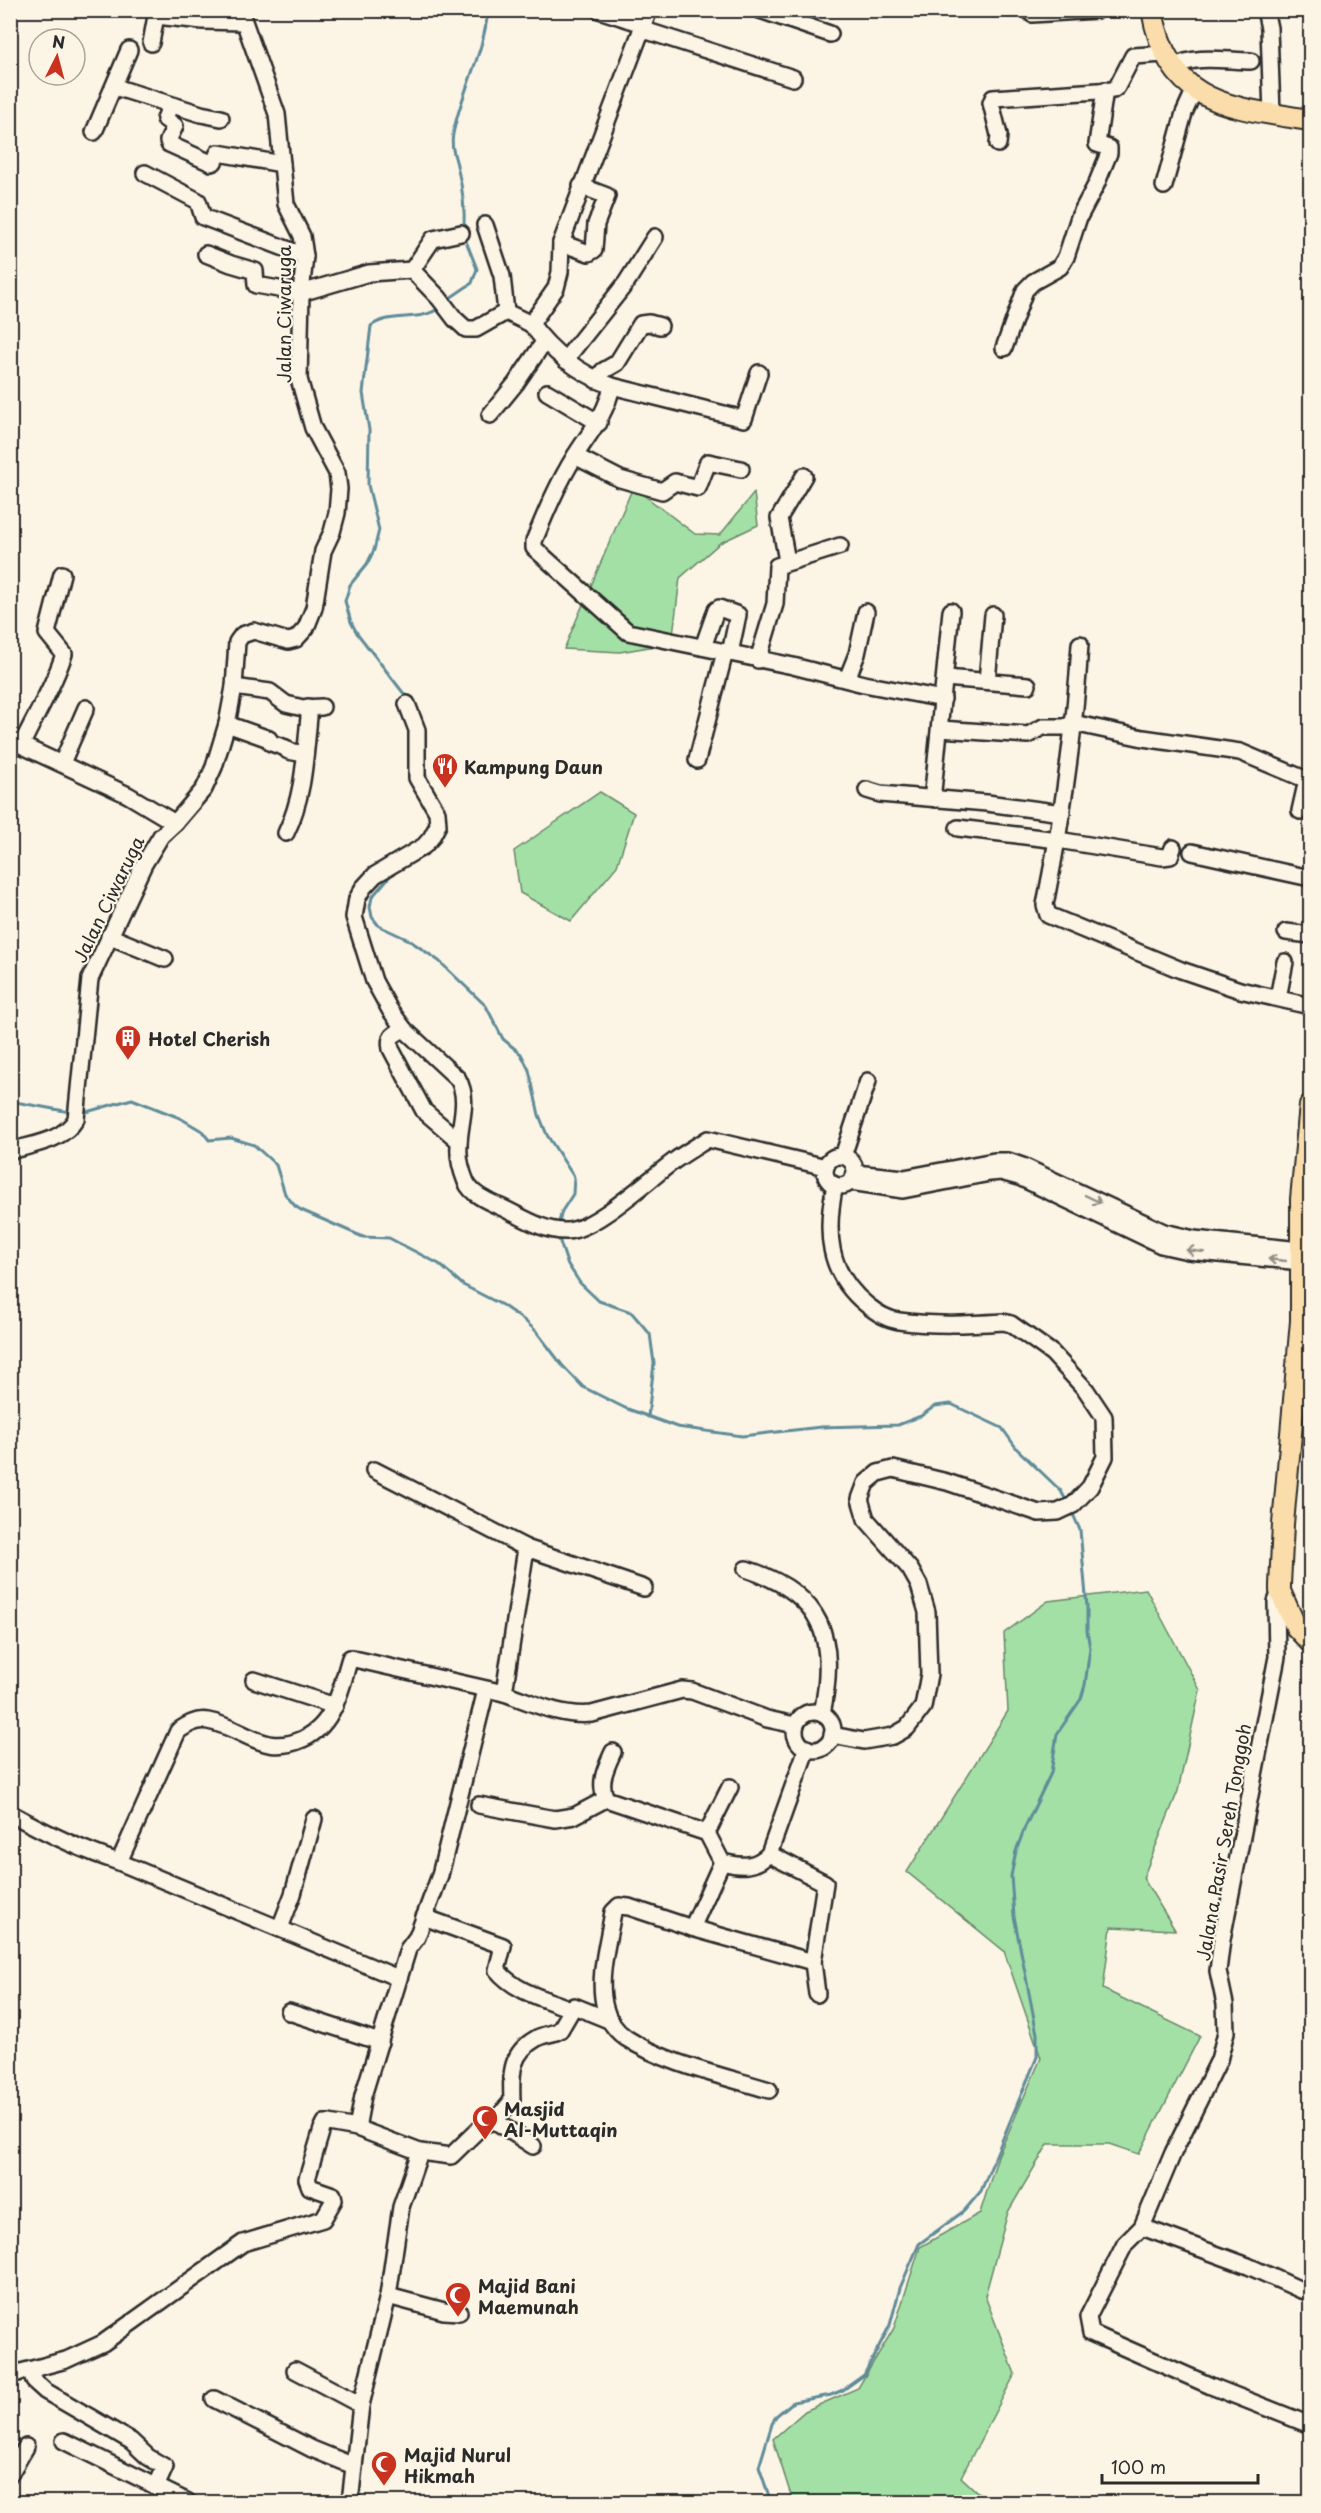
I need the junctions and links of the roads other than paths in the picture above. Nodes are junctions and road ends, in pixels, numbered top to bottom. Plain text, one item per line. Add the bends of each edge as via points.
1 (600, 10) edge
2 (760, 10) edge
3 (1097, 10) edge
4 (1152, 10) edge
5 (1265, 10) edge
6 (156, 13) edge
7 (1032, 14) dead end
8 (242, 16) edge
9 (644, 21) edge
10 (830, 34) dead end
11 (151, 43) dead end
12 (129, 50) dead end
13 (1169, 61) junction
14 (1251, 61) dead end
15 (793, 78) dead end
16 (115, 87) junction
17 (1105, 90) junction
18 (1194, 91) junction
19 (170, 105) junction
20 (1272, 114) junction
21 (220, 118) dead end
22 (1311, 120) edge
23 (94, 132) dead end
24 (998, 144) dead end
25 (282, 165) junction
26 (145, 173) dead end
27 (581, 186) junction
28 (1164, 186) dead end
29 (484, 225) dead end
30 (461, 233) dead end
31 (655, 237) dead end
32 (561, 243) junction
33 (206, 254) dead end
34 (305, 256) junction
35 (412, 270) junction
36 (301, 293) junction
37 (506, 312) junction
38 (531, 324) junction
39 (660, 326) dead end
40 (544, 342) junction
41 (1004, 348) dead end
42 (565, 360) junction
43 (759, 374) dead end
44 (596, 380) junction
45 (612, 386) junction
46 (548, 392) dead end
47 (490, 415) dead end
48 (599, 423) junction
49 (575, 456) junction
50 (741, 469) dead end
51 (804, 476) dead end
52 (840, 546) dead end
53 (787, 561) junction
54 (62, 574) dead end
55 (951, 611) dead end
56 (866, 612) dead end
57 (993, 615) dead end
58 (1080, 644) dead end
59 (703, 647) junction
60 (728, 653) junction
61 (758, 660) junction
62 (945, 678) junction
63 (847, 679) junction
64 (987, 681) junction
65 (1028, 685) dead end
66 (234, 687) junction
67 (943, 699) junction
68 (407, 704) dead end
69 (86, 708) dead end
70 (1073, 723) junction
71 (228, 724) junction
72 (940, 729) junction
73 (16, 742) edge
74 (305, 754) junction
75 (697, 760) dead end
76 (62, 763) junction
77 (1309, 781) edge
78 (867, 790) dead end
79 (936, 799) junction
80 (1300, 811) dead end
81 (1062, 813) junction
82 (175, 824) junction
83 (958, 828) dead end
84 (286, 833) dead end
85 (1058, 840) junction
86 (1173, 848) dead end
87 (1192, 852) dead end
88 (1311, 878) edge
89 (1286, 933) dead end
90 (1311, 935) edge
91 (109, 936) junction
92 (165, 958) dead end
93 (1285, 962) dead end
94 (1278, 998) junction
95 (1311, 1006) edge
96 (404, 1029) junction
97 (868, 1081) dead end
98 (1311, 1105) edge
99 (459, 1141) junction
100 (10, 1151) edge
101 (843, 1156) junction
102 (826, 1167) junction
103 (853, 1177) junction
104 (835, 1185) junction
105 (1301, 1256) junction
106 (374, 1470) dead end
107 (526, 1548) junction
108 (746, 1569) dead end
109 (644, 1588) dead end
110 (1280, 1591) junction
111 (1311, 1642) edge
112 (254, 1680) dead end
113 (486, 1690) junction
114 (504, 1693) junction
115 (334, 1706) junction
116 (822, 1713) junction
117 (795, 1725) junction
118 (832, 1735) junction
119 (807, 1748) junction
120 (613, 1752) dead end
121 (730, 1787) dead end
122 (606, 1799) junction
123 (479, 1805) dead end
124 (10, 1813) edge
125 (314, 1819) dead end
126 (707, 1833) junction
127 (769, 1854) junction
128 (119, 1862) junction
129 (722, 1863) junction
130 (424, 1917) junction
131 (280, 1928) junction
132 (692, 1928) junction
133 (813, 1962) junction
134 (398, 1978) junction
135 (817, 1994) dead end
136 (571, 2009) junction
137 (288, 2012) dead end
138 (610, 2021) junction
139 (380, 2042) junction
140 (769, 2090) dead end
141 (495, 2121) junction
142 (357, 2128) junction
143 (533, 2146) dead end
144 (420, 2152) junction
145 (1142, 2227) junction
146 (1311, 2292) edge
147 (388, 2296) junction
148 (459, 2312) dead end
149 (295, 2370) dead end
150 (30, 2371) junction
151 (10, 2375) edge
152 (214, 2399) dead end
153 (361, 2405) junction
154 (1311, 2425) edge
155 (64, 2441) dead end
156 (26, 2446) dead end
157 (354, 2466) junction
158 (10, 2474) edge
159 (160, 2494) edge
160 (188, 2502) edge
161 (350, 2502) edge

1 - 9 street
2 - 10 street
3 - 7 street
4 - 13 main road
5 - 20 street
6 - 8 street via 193,21
6 - 11 street
8 - 25 street, Jalan Ciwaruga via 277,114
9 - 15 street
9 - 27 street
12 - 16 street
13 - 14 street
13 - 17 street via 1133,56 1117,87
13 - 18 main road
16 - 19 street
16 - 23 street
17 - 24 street via 993,99
17 - 41 street via 1097,144 1108,148 1109,153 1079,217 1066,257 1060,267 1025,290
18 - 20 main road via 1216,102
18 - 28 street
19 - 21 street
19 - 25 street via 165,119 175,126 169,144 211,163 218,153
20 - 22 main road
25 - 34 street, Jalan Ciwaruga via 286,204 302,236
26 - 34 street via 198,201 203,217
27 - 32 street
27 - 32 street via 607,196 596,224 594,250 589,253
29 - 37 street via 502,276
30 - 35 street via 433,239
31 - 42 street via 626,283
32 - 38 street via 556,288
33 - 36 street via 255,271 256,285
34 - 36 street, Jalan Ciwaruga
35 - 36 street via 369,273
35 - 37 street via 466,329 476,329
36 - 66 street, Jalan Ciwaruga via 299,379 313,428 337,473 337,513 323,551 314,608 306,628 296,639 288,641 254,631 242,635 237,642
37 - 38 street
38 - 40 street
39 - 44 street via 641,324 617,363
40 - 42 street
40 - 47 street
42 - 44 street
43 - 45 street via 744,419
44 - 45 street
45 - 48 street via 609,404
46 - 48 street
48 - 49 street
49 - 50 street via 620,479 660,490 675,482 696,489 708,462
49 - 59 street via 550,503 534,548 628,632
51 - 53 street via 779,518
52 - 53 street
53 - 61 street via 776,567 775,604
54 - 73 street via 47,633 64,654 56,681
55 - 62 street
56 - 63 street
57 - 64 street
58 - 70 street
59 - 60 street
59 - 60 street via 719,608 738,615
60 - 61 street
60 - 75 street
61 - 63 street
62 - 64 street
62 - 67 street
63 - 67 street
64 - 65 street
66 - 71 street, Jalan Ciwaruga
66 - 74 street via 265,690 286,704 315,707 309,717
67 - 72 street
68 - 96 street via 417,730 417,778 437,812 438,825 424,846 375,875 363,888 354,918 374,981
69 - 76 street
70 - 72 street via 1043,727 1028,735
70 - 77 street via 1240,752
70 - 81 street
71 - 74 street via 270,739 288,752
71 - 82 street, Jalan Ciwaruga via 204,789
72 - 79 street via 933,791
73 - 76 street
74 - 84 street via 296,813
76 - 82 street via 128,795
77 - 80 street
78 - 79 street
79 - 81 street
81 - 85 street
82 - 91 street, Jalan Ciwaruga via 161,836 144,864
83 - 85 street
85 - 86 street via 1162,857 1170,856
85 - 94 street via 1046,905 1050,917 1181,970
87 - 88 street
89 - 90 street
91 - 92 street
91 - 100 street, Jalan Ciwaruga via 90,979 77,1112 70,1129 63,1135
93 - 94 street
94 - 95 street
96 - 99 street via 458,1078 464,1112
96 - 99 street via 389,1041 391,1049 424,1111
97 - 101 street
98 - 105 main road via 1301,1199
99 - 102 street via 470,1188 531,1222 561,1231 589,1225 708,1139
101 - 102 street via 833,1158
101 - 103 street via 853,1163
102 - 104 street via 827,1177
103 - 104 street via 843,1185
103 - 105 street via 904,1178 1002,1161 1025,1167 1062,1191 1164,1233
104 - 118 street via 830,1231 833,1256 854,1294 880,1315 898,1321 1011,1324 1052,1353 1086,1390 1104,1417 1105,1457 1090,1487 1073,1505 1058,1512 1039,1513 947,1482 893,1470 878,1473 866,1483 860,1498 866,1519 920,1585 927,1612 929,1674 923,1707 907,1728 893,1736 864,1741
105 - 110 main road via 1301,1322
106 - 107 street
107 - 109 street
107 - 114 street
108 - 116 street via 787,1586 822,1627 829,1674
110 - 111 main road via 1296,1627
110 - 145 street, Jalana Pasir Sereh Tonggoh via 1276,1602 1277,1657 1218,1971 1226,2032 1219,2060
112 - 115 street
113 - 114 street
113 - 115 street via 350,1658
113 - 130 street via 456,1818
114 - 117 street via 577,1715 682,1690 692,1691 767,1719
115 - 128 street via 320,1728 289,1746 261,1743 207,1721 192,1722 178,1731
116 - 117 street via 806,1713
116 - 118 street via 831,1722
117 - 119 street via 796,1739
118 - 119 street via 820,1749
119 - 127 street
120 - 122 street via 603,1779
121 - 126 street
122 - 123 street via 574,1816 555,1819
122 - 126 street
124 - 128 street via 57,1839
125 - 131 street
126 - 129 street
127 - 129 street via 755,1864
127 - 133 street via 825,1882
128 - 131 street
129 - 132 street
130 - 134 street
130 - 136 street via 503,1946 497,1970 500,1974 512,1984
131 - 134 street
132 - 133 street
132 - 138 street via 619,1906 614,1912 603,1971 602,1992
133 - 135 street
134 - 139 street
136 - 138 street via 577,2006
136 - 141 street via 563,2027 522,2049 511,2071 512,2101
137 - 139 street
138 - 140 street via 626,2038 666,2057
139 - 142 street
141 - 143 street
141 - 144 street via 484,2124 451,2156
142 - 144 street
142 - 150 street via 325,2123 322,2129 308,2179 310,2187 333,2195 323,2219 243,2243 103,2343
144 - 147 street via 401,2207
145 - 146 street
145 - 154 street, Jalana Pasir Sereh Tonggoh via 1125,2244 1098,2294 1088,2317 1092,2333
147 - 148 street
147 - 153 street
149 - 153 street
150 - 151 street
150 - 159 street via 45,2391 131,2441 165,2467
152 - 157 street
153 - 157 street
155 - 159 street
156 - 158 street
157 - 161 street
159 - 160 street

